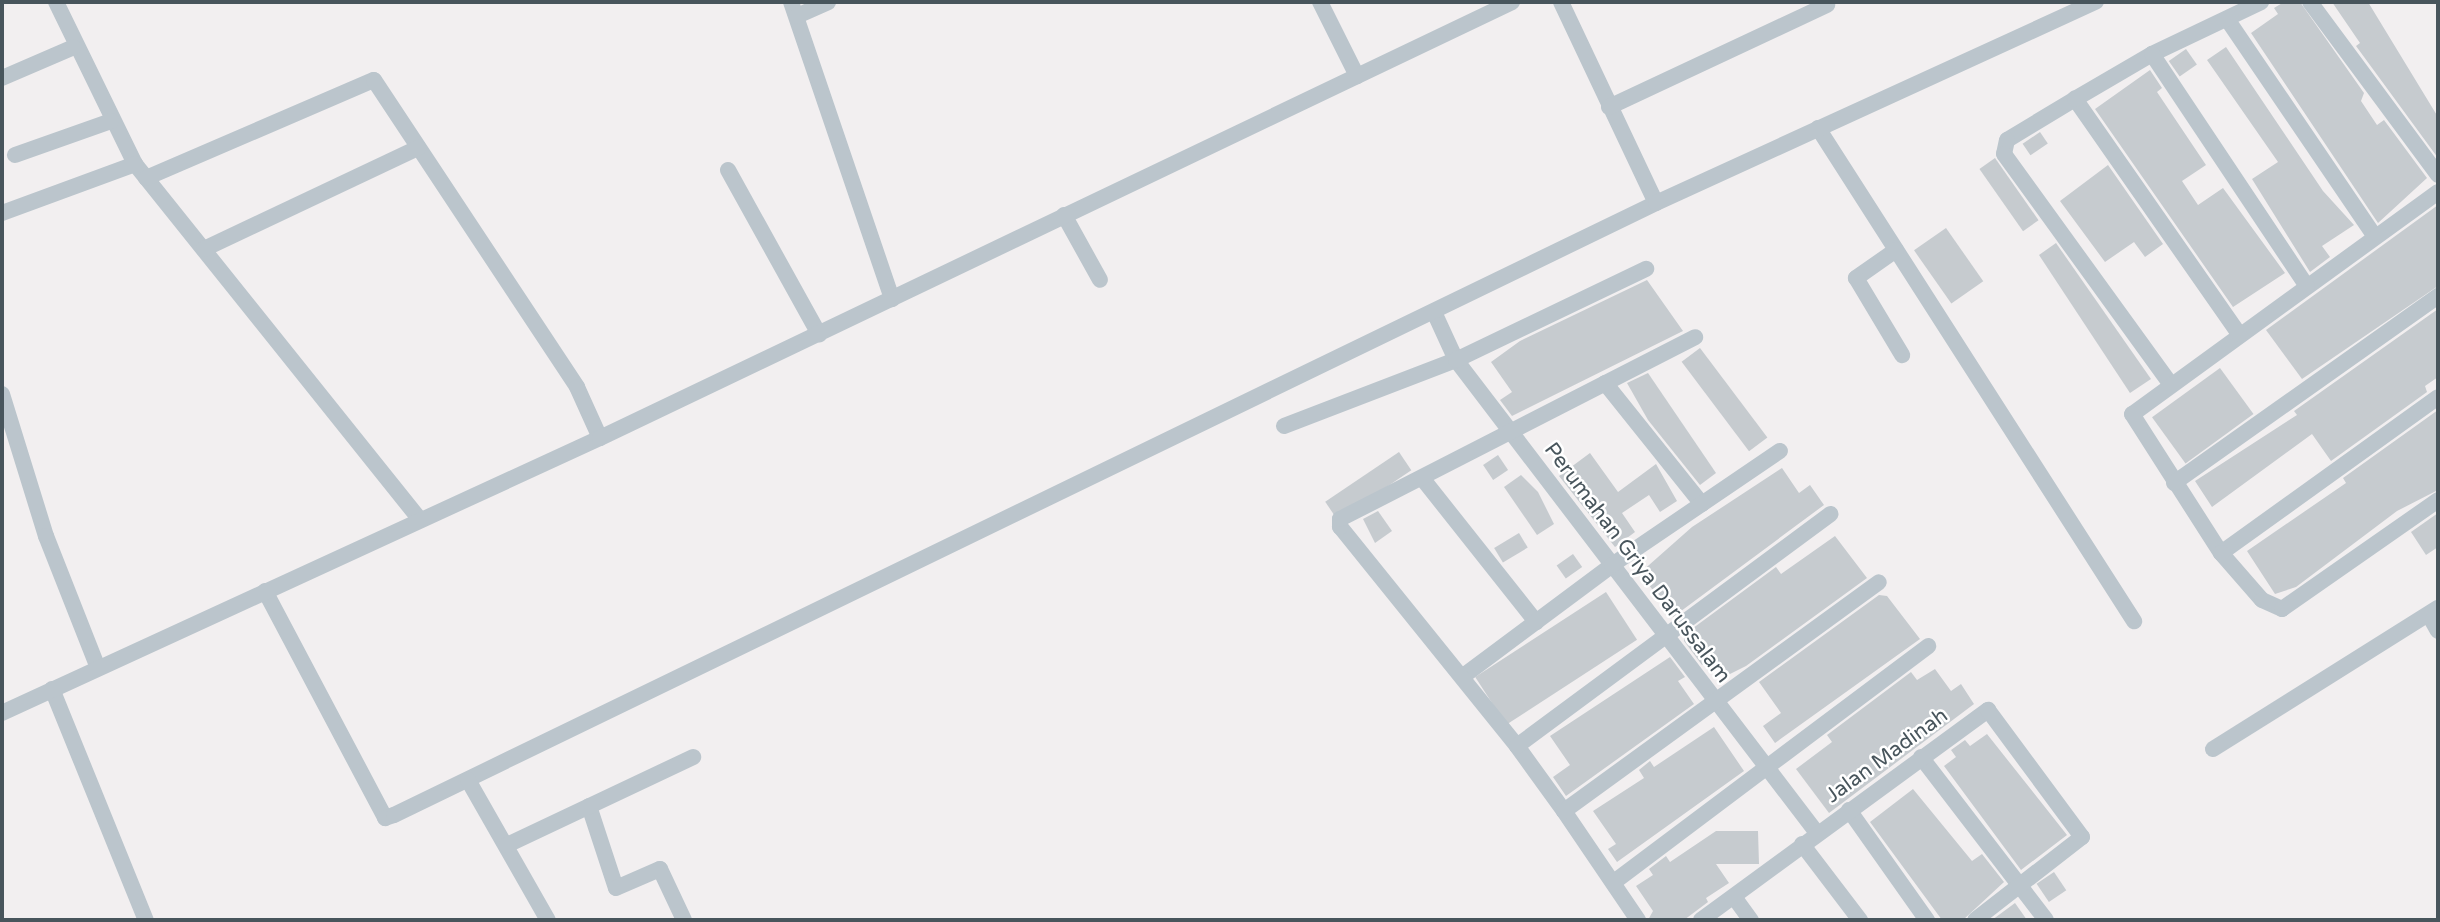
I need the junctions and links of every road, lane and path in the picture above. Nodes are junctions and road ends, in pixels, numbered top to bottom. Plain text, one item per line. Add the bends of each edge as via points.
1 (55, 2) edge
2 (828, 2) edge
3 (1320, 2) edge
4 (2096, 2) edge
5 (2260, 2) edge
6 (2310, 2) edge
7 (1505, 3) edge
8 (1827, 5) dead end
9 (1565, 8) edge
10 (794, 9) edge
11 (2227, 19) junction
12 (74, 47) junction
13 (2152, 54) junction
14 (1357, 76) junction
15 (2, 78) edge
16 (2076, 99) junction
17 (1609, 107) junction
18 (111, 121) junction
19 (1818, 128) junction
20 (418, 148) junction
21 (15, 155) dead end
22 (135, 164) junction
23 (728, 170) dead end
24 (2438, 175) edge
25 (146, 177) junction
26 (2438, 192) edge
27 (1656, 203) junction
28 (2, 213) edge
29 (1071, 228) junction
30 (2375, 237) junction
31 (204, 249) junction
32 (1896, 250) junction
33 (1646, 269) dead end
34 (1100, 280) dead end
35 (2306, 286) junction
36 (2438, 296) edge
37 (892, 299) junction
38 (1434, 312) junction
39 (819, 334) junction
40 (2239, 334) junction
41 (1695, 337) dead end
42 (1453, 354) junction
43 (1902, 355) dead end
44 (1605, 383) junction
45 (2169, 383) junction
46 (2, 394) edge
47 (2438, 397) edge
48 (1284, 426) dead end
49 (1511, 432) junction
50 (600, 438) junction
51 (1780, 451) dead end
52 (1422, 478) junction
53 (2174, 484) junction
54 (2438, 500) edge
55 (1702, 504) junction
56 (1830, 514) dead end
57 (419, 519) junction
58 (2221, 552) junction
59 (1612, 565) junction
60 (1879, 582) dead end
61 (267, 595) junction
62 (2434, 611) edge
63 (2134, 621) dead end
64 (1536, 622) junction
65 (2438, 631) edge
66 (1667, 637) junction
67 (1928, 646) dead end
68 (98, 668) junction
69 (1462, 677) junction
70 (52, 689) junction
71 (1716, 701) junction
72 (2, 713) edge
73 (1517, 746) junction
74 (2213, 749) dead end
75 (693, 757) dead end
76 (1921, 757) junction
77 (1766, 766) junction
78 (473, 788) junction
79 (589, 806) junction
80 (1849, 810) junction
81 (1564, 811) junction
82 (1817, 833) junction
83 (507, 845) junction
84 (1802, 845) junction
85 (1614, 882) junction
86 (2020, 885) junction
87 (1734, 897) junction
88 (146, 920) edge
89 (548, 920) edge
90 (684, 920) edge
91 (1639, 920) edge
92 (1701, 920) edge
93 (1751, 920) edge
94 (1860, 920) edge
95 (1927, 920) edge
96 (1975, 920) edge
97 (2046, 920) edge

1 - 12 street
2 - 10 street
3 - 14 street
4 - 19 street
5 - 11 street
6 - 24 street
7 - 14 street
8 - 17 street
9 - 17 street
10 - 37 street
11 - 13 street
11 - 30 street
12 - 15 street
12 - 18 street
13 - 16 street
13 - 35 street
14 - 29 street
16 - 40 street
16 - 45 street via 2007,140 2004,154
17 - 27 street
18 - 21 street
18 - 22 street
19 - 27 street
19 - 32 street
20 - 25 street via 382,86 369,80
20 - 31 street
20 - 50 street via 577,387
22 - 25 street
22 - 28 street
23 - 39 street
25 - 31 street
26 - 30 street
27 - 38 street
29 - 34 street
29 - 37 street
30 - 35 street
31 - 57 street
32 - 43 street via 1856,278
32 - 63 street
33 - 42 street
35 - 40 street
36 - 53 street
37 - 39 street
38 - 42 street, Perumahan Griya Darussalam
38 - 78 street
39 - 50 street
40 - 45 street
41 - 44 street
42 - 48 street
42 - 49 street, Perumahan Griya Darussalam
44 - 49 street
44 - 55 street
45 - 53 street via 2132,414
46 - 68 street via 46,536
47 - 58 street
49 - 52 street
49 - 59 street, Perumahan Griya Darussalam
50 - 57 street
51 - 55 street
52 - 64 street
52 - 69 street via 1338,524
53 - 58 street
54 - 58 street via 2282,609 2262,600
55 - 59 street
56 - 66 street
57 - 61 street
59 - 64 street
59 - 66 street, Perumahan Griya Darussalam
60 - 71 street
61 - 68 street
61 - 78 street via 385,818
62 - 65 street
62 - 74 street
64 - 69 street
66 - 71 street, Perumahan Griya Darussalam
66 - 73 street
67 - 77 street
68 - 70 street
69 - 73 street
70 - 72 street
70 - 88 street
71 - 77 street, Perumahan Griya Darussalam
71 - 81 street
73 - 81 street
75 - 79 street
76 - 80 street, Jalan Madinah
76 - 86 street
76 - 86 street, Jalan Madinah via 1988,710 2002,726 2082,837
77 - 82 street, Perumahan Griya Darussalam
77 - 85 street
78 - 83 street
79 - 83 street
79 - 90 street via 616,888 660,869
80 - 82 street, Jalan Madinah
80 - 95 street
81 - 85 street
82 - 84 street, Jalan Madinah
83 - 89 street
84 - 87 street, Jalan Madinah
84 - 94 street
85 - 91 street
86 - 96 street
86 - 97 street
87 - 92 street, Jalan Madinah
87 - 93 street

